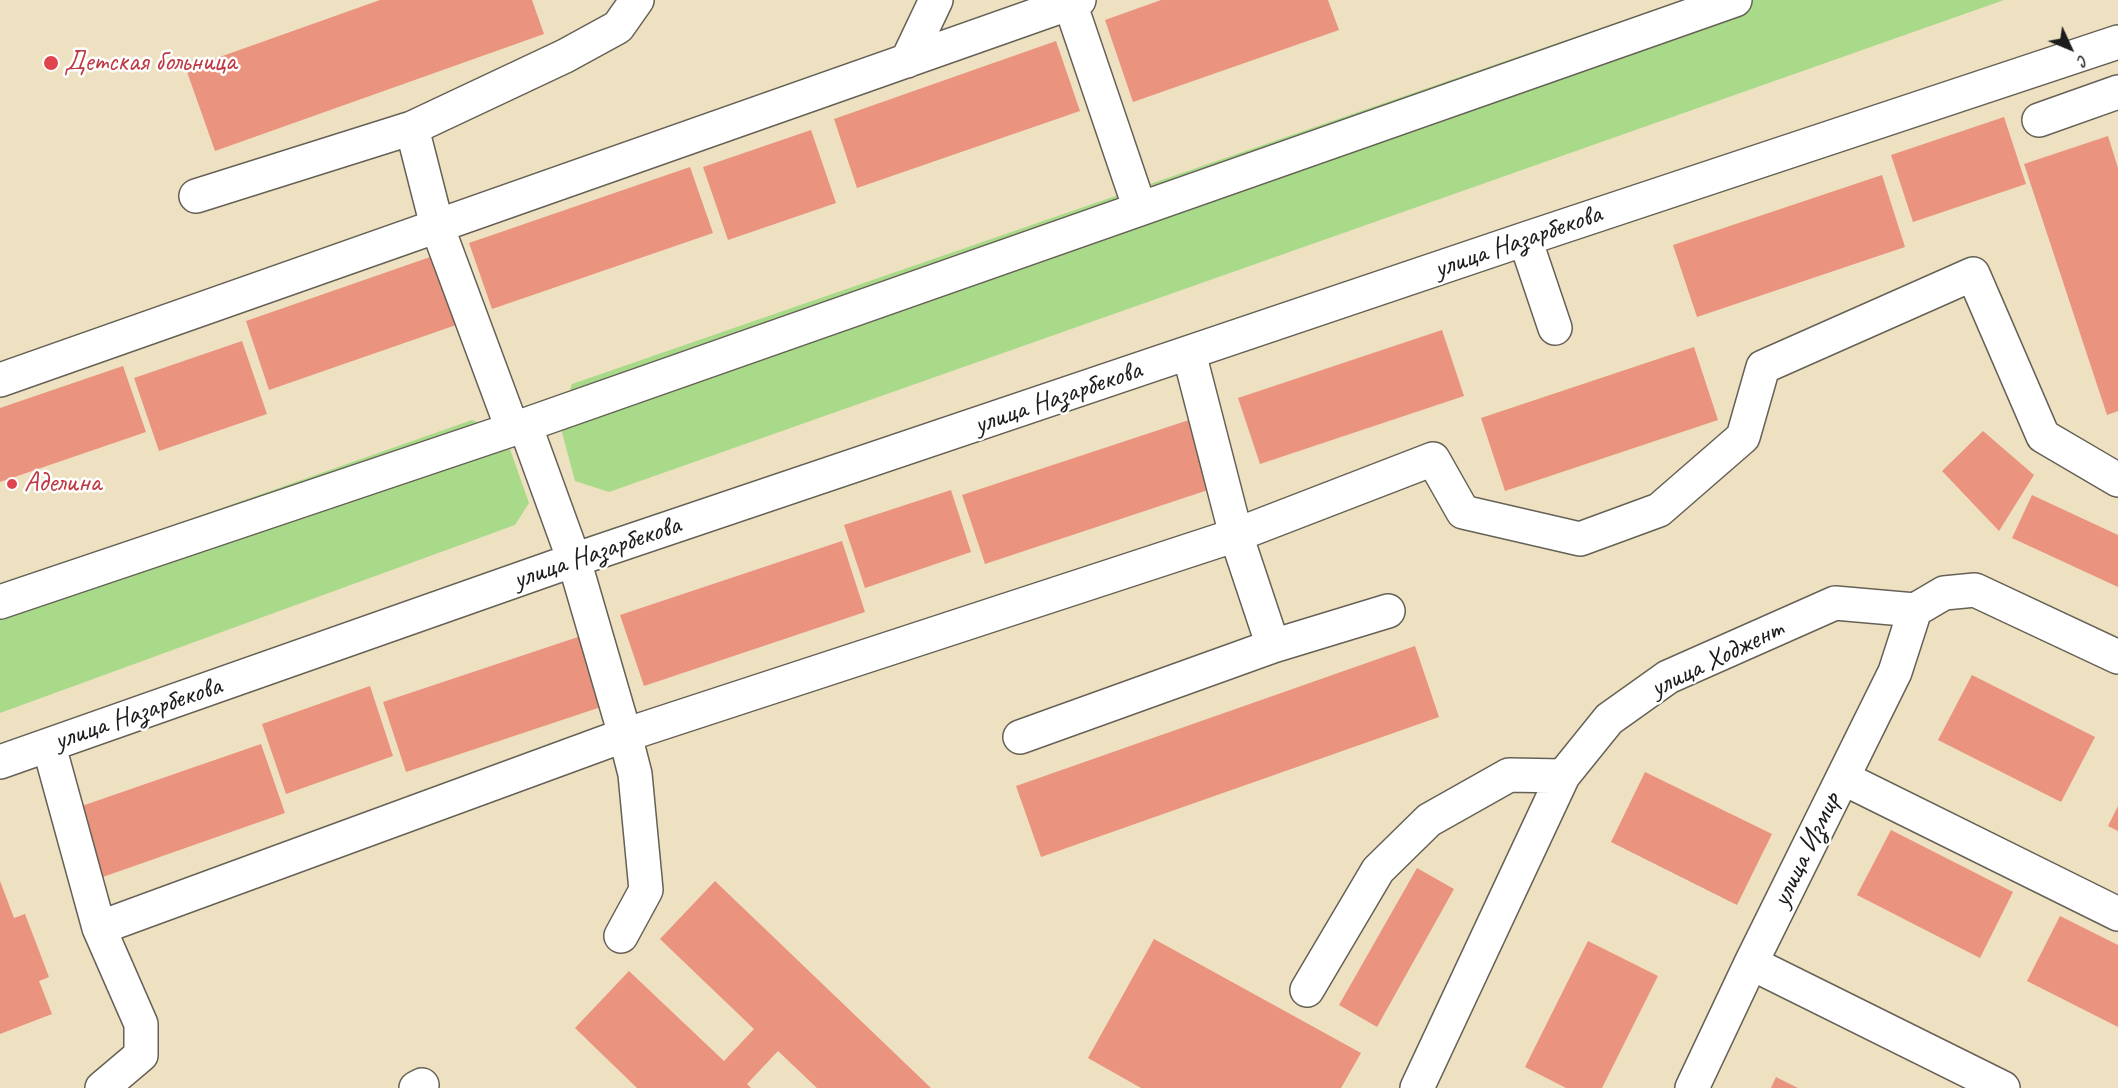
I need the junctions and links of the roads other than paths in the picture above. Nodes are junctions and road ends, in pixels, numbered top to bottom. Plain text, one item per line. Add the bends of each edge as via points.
1 (637, 0) edge
2 (936, 0) edge
3 (1735, 0) edge
4 (1075, 2) edge
5 (2116, 43) edge
6 (907, 61) junction
7 (2118, 81) edge
8 (2118, 92) edge
9 (2039, 120) dead end
10 (412, 128) junction
11 (196, 196) dead end
12 (1140, 209) junction
13 (437, 226) junction
14 (1525, 239) junction
15 (1554, 328) dead end
16 (1189, 353) junction
17 (0, 381) edge
18 (518, 427) junction
19 (2118, 480) edge
20 (1236, 535) junction
21 (574, 560) junction
22 (0, 602) edge
23 (1915, 610) junction
24 (1388, 611) dead end
25 (1273, 646) junction
26 (2118, 657) edge
27 (625, 735) junction
28 (1020, 737) dead end
29 (49, 746) junction
30 (0, 762) edge
31 (1563, 776) junction
32 (1843, 778) junction
33 (2118, 914) edge
34 (99, 928) junction
35 (621, 936) dead end
36 (1751, 963) junction
37 (1307, 990) dead end
38 (102, 1088) edge
39 (1416, 1088) edge
40 (1692, 1088) edge
41 (2004, 1088) edge

1 - 10 street via 618,27
2 - 6 street
3 - 12 street
4 - 6 street
4 - 12 street
5 - 7 street
5 - 14 street, улица Назарбекова
6 - 13 street
8 - 9 street
10 - 11 street
10 - 13 street
12 - 18 street
13 - 17 street
13 - 18 street
14 - 15 street
14 - 16 street, улица Назарбекова
16 - 20 street
16 - 21 street, улица Назарбекова
18 - 21 street
18 - 22 street
19 - 20 street via 2043,436 1973,274 1763,367 1743,437 1659,510 1580,539 1463,512 1433,459
20 - 25 street
20 - 27 street
21 - 27 street
21 - 29 street, улица Назарбекова
23 - 26 street via 1944,592 1975,590
23 - 31 street, улица Ходжент via 1835,603 1668,677 1609,718
23 - 32 street, улица Измир via 1895,672
24 - 25 street
25 - 28 street
27 - 34 street
27 - 35 street via 635,774 646,890
29 - 30 street, улица Назарбекова
29 - 34 street
31 - 37 street via 1509,775 1429,820 1378,870
31 - 39 street, улица Ходжент
32 - 33 street
32 - 36 street, улица Измир
34 - 38 street via 141,1024 141,1055
36 - 40 street, улица Измир
36 - 41 street

